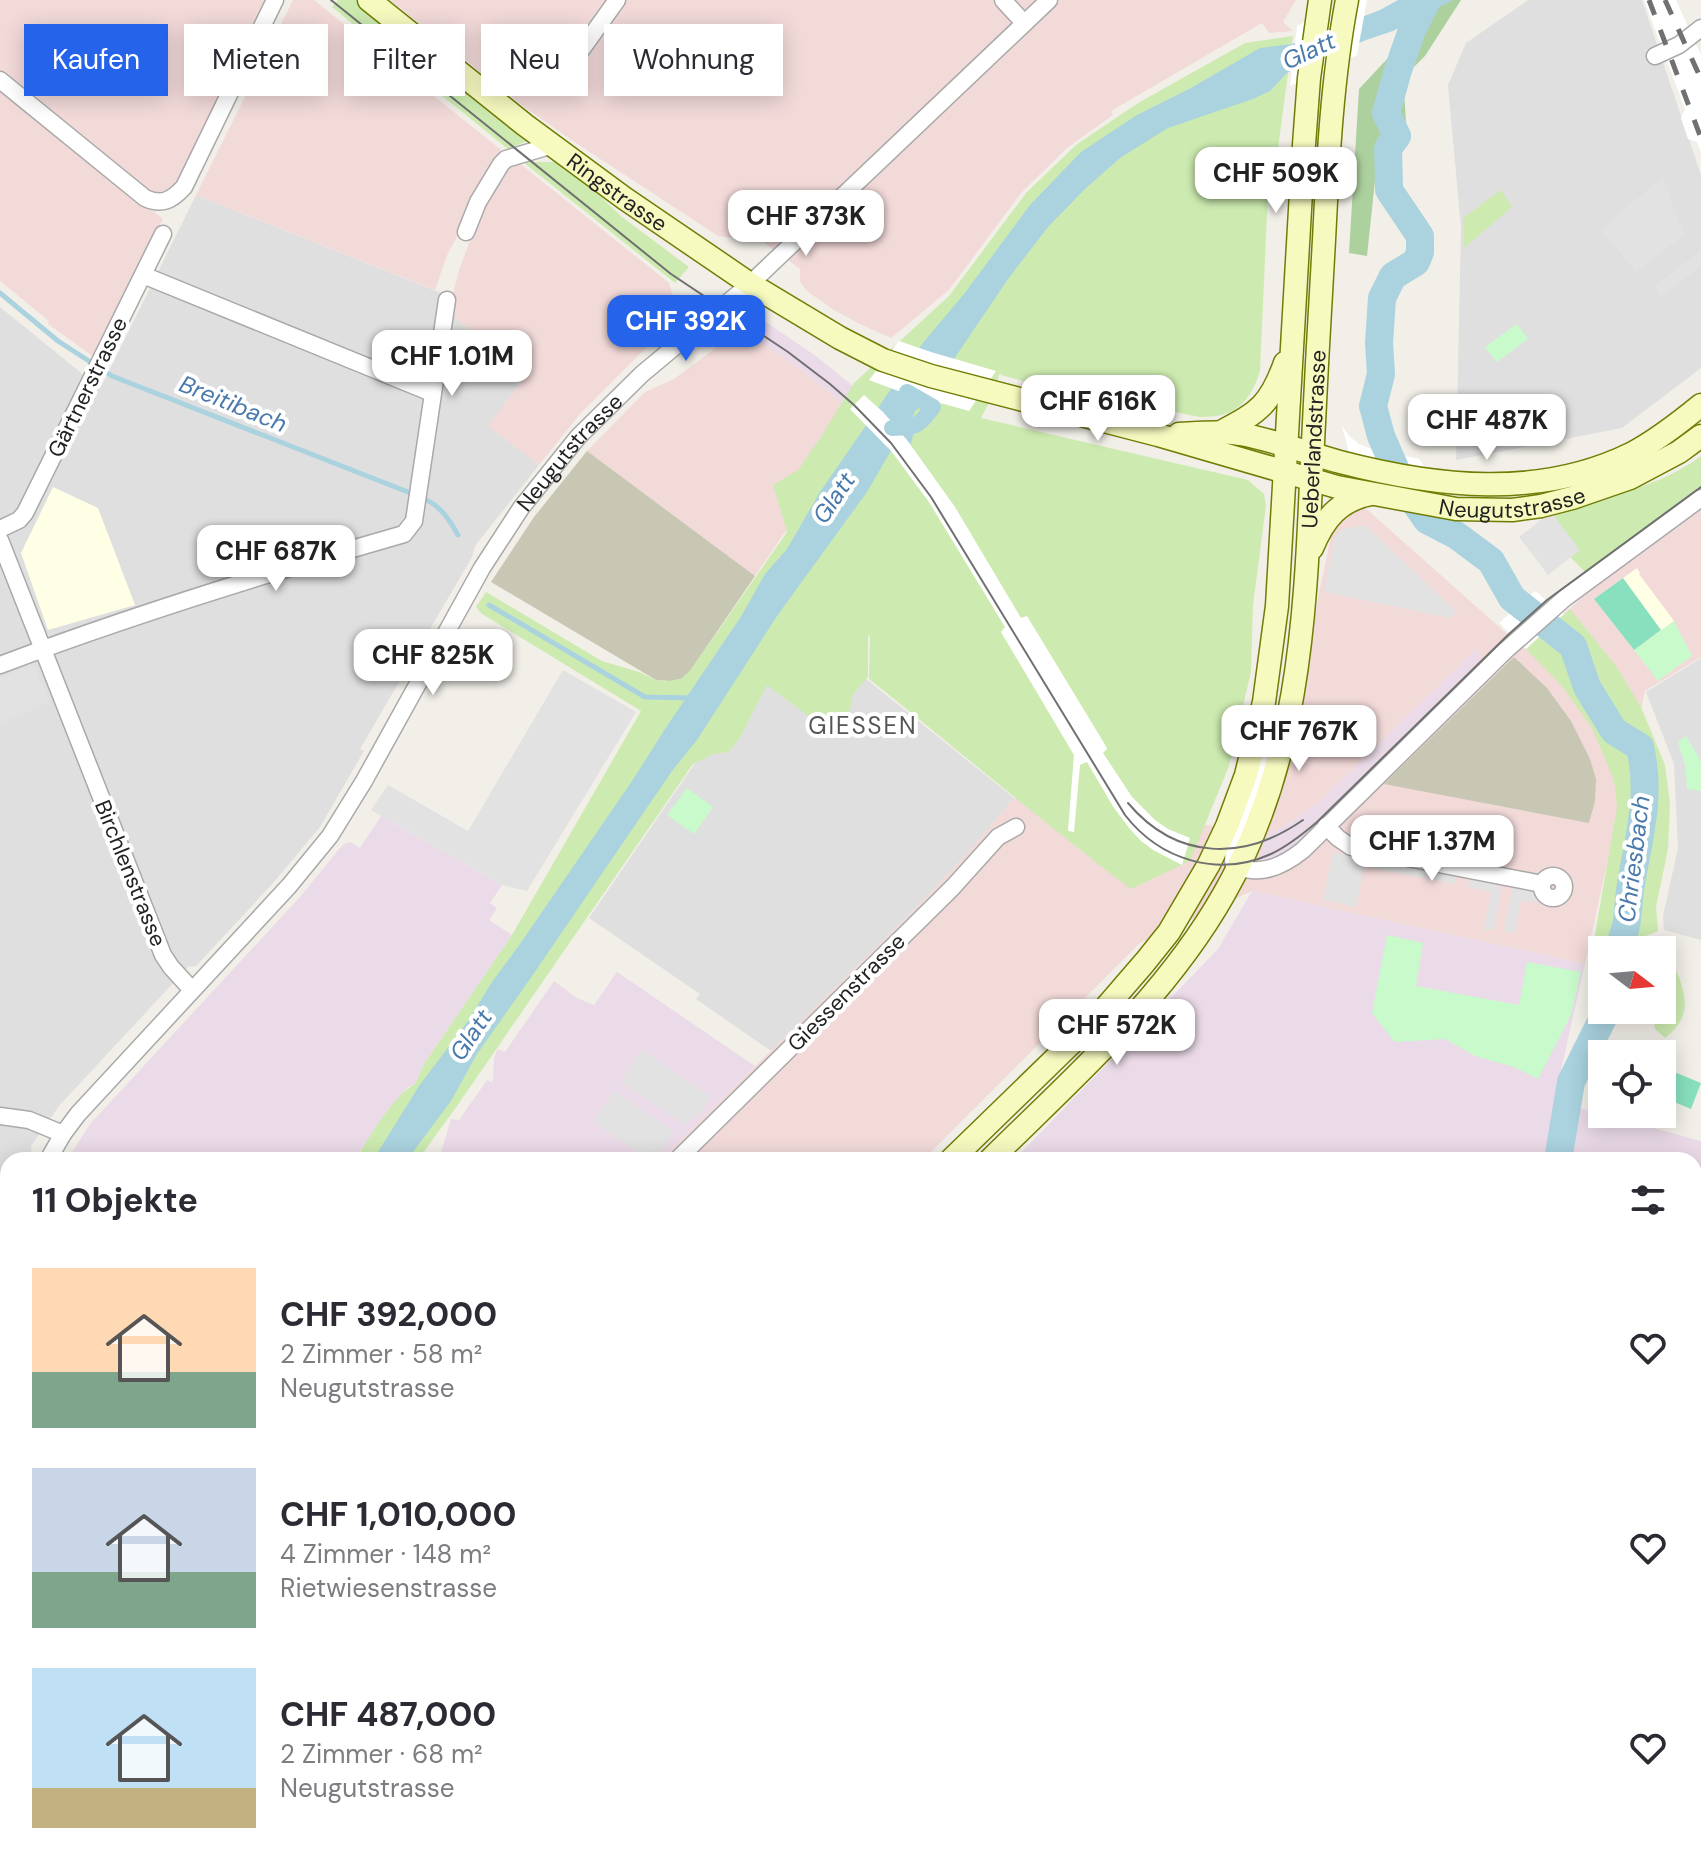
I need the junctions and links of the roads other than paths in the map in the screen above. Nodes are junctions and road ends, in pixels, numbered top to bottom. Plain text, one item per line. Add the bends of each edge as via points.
1 (275, 0) edge
2 (369, 0) edge
3 (617, 0) edge
4 (1003, 0) edge
5 (1049, 0) edge
6 (1347, 2) edge
7 (1319, 8) edge
8 (1024, 23) junction
9 (1701, 28) edge
10 (588, 40) edge
11 (1655, 56) dead end
12 (0, 80) edge
13 (553, 145) junction
14 (466, 232) dead end
15 (163, 234) dead end
16 (143, 275) junction
17 (750, 284) junction
18 (447, 300) dead end
19 (1292, 343) junction
20 (432, 393) junction
21 (1701, 405) edge
22 (1220, 433) junction
23 (1158, 435) junction
24 (1701, 436) edge
25 (1286, 446) junction
26 (1313, 454) junction
27 (1285, 472) junction
28 (1312, 480) junction
29 (1363, 494) junction
30 (1701, 498) edge
31 (0, 529) edge
32 (0, 540) edge
33 (1307, 560) junction
34 (42, 649) junction
35 (0, 665) edge
36 (1264, 702) junction
37 (1326, 826) junction
38 (1016, 827) dead end
39 (1238, 868) junction
40 (1542, 884) dead end
41 (192, 990) junction
42 (0, 1116) edge
43 (63, 1134) junction
44 (53, 1152) edge
45 (685, 1152) edge
46 (959, 1152) edge
47 (998, 1152) edge

1 - 12 street via 184,187 165,202 145,198
2 - 13 main road, Ringstrasse
3 - 10 street
4 - 8 street
5 - 8 street, Neugutstrasse
6 - 26 main road, Ueberlandstrasse via 1328,161
7 - 19 main road, Ueberlandstrasse via 1309,78
8 - 17 street, Neugutstrasse
9 - 11 street
13 - 14 street via 506,159
13 - 17 main road, Ringstrasse
15 - 16 street, Gärtnerstrasse
16 - 20 street
16 - 31 street, Gärtnerstrasse via 25,513
17 - 23 main road, Ringstrasse via 883,360
17 - 41 street, Neugutstrasse via 609,406 521,508 330,836
18 - 20 street
19 - 22 main road via 1268,400
19 - 25 main road, Ueberlandstrasse
20 - 34 street via 414,521 404,534
21 - 26 main road, Neugutstrasse via 1632,453 1538,483 1435,480
22 - 23 main road, Ringstrasse
22 - 25 main road, Ringstrasse
23 - 27 main road, Ringstrasse
24 - 29 main road, Neugutstrasse via 1630,478 1541,506 1456,509
25 - 26 main road, Ringstrasse
25 - 27 main road, Ueberlandstrasse
26 - 28 main road, Ueberlandstrasse
27 - 28 main road, Ringstrasse
27 - 36 main road, Ueberlandstrasse via 1277,606
28 - 29 main road, Neugutstrasse
28 - 33 main road, Ueberlandstrasse
29 - 33 main road via 1326,520
30 - 37 street via 1565,598
32 - 34 street, Birchlenstrasse
33 - 39 main road, Ueberlandstrasse via 1288,725 1259,823
34 - 35 street
34 - 41 street, Birchlenstrasse via 163,955
36 - 39 street, Ueberlandstrasse via 1267,742 1236,837 1233,858
36 - 46 main road, Ueberlandstrasse via 1227,826 1169,932 1095,1020
37 - 39 street via 1292,859 1263,871
37 - 40 street via 1351,847
38 - 45 street, Giessenstrasse via 998,837
39 - 47 main road, Ueberlandstrasse via 1167,980
41 - 43 street
42 - 43 street via 29,1120
43 - 44 street

